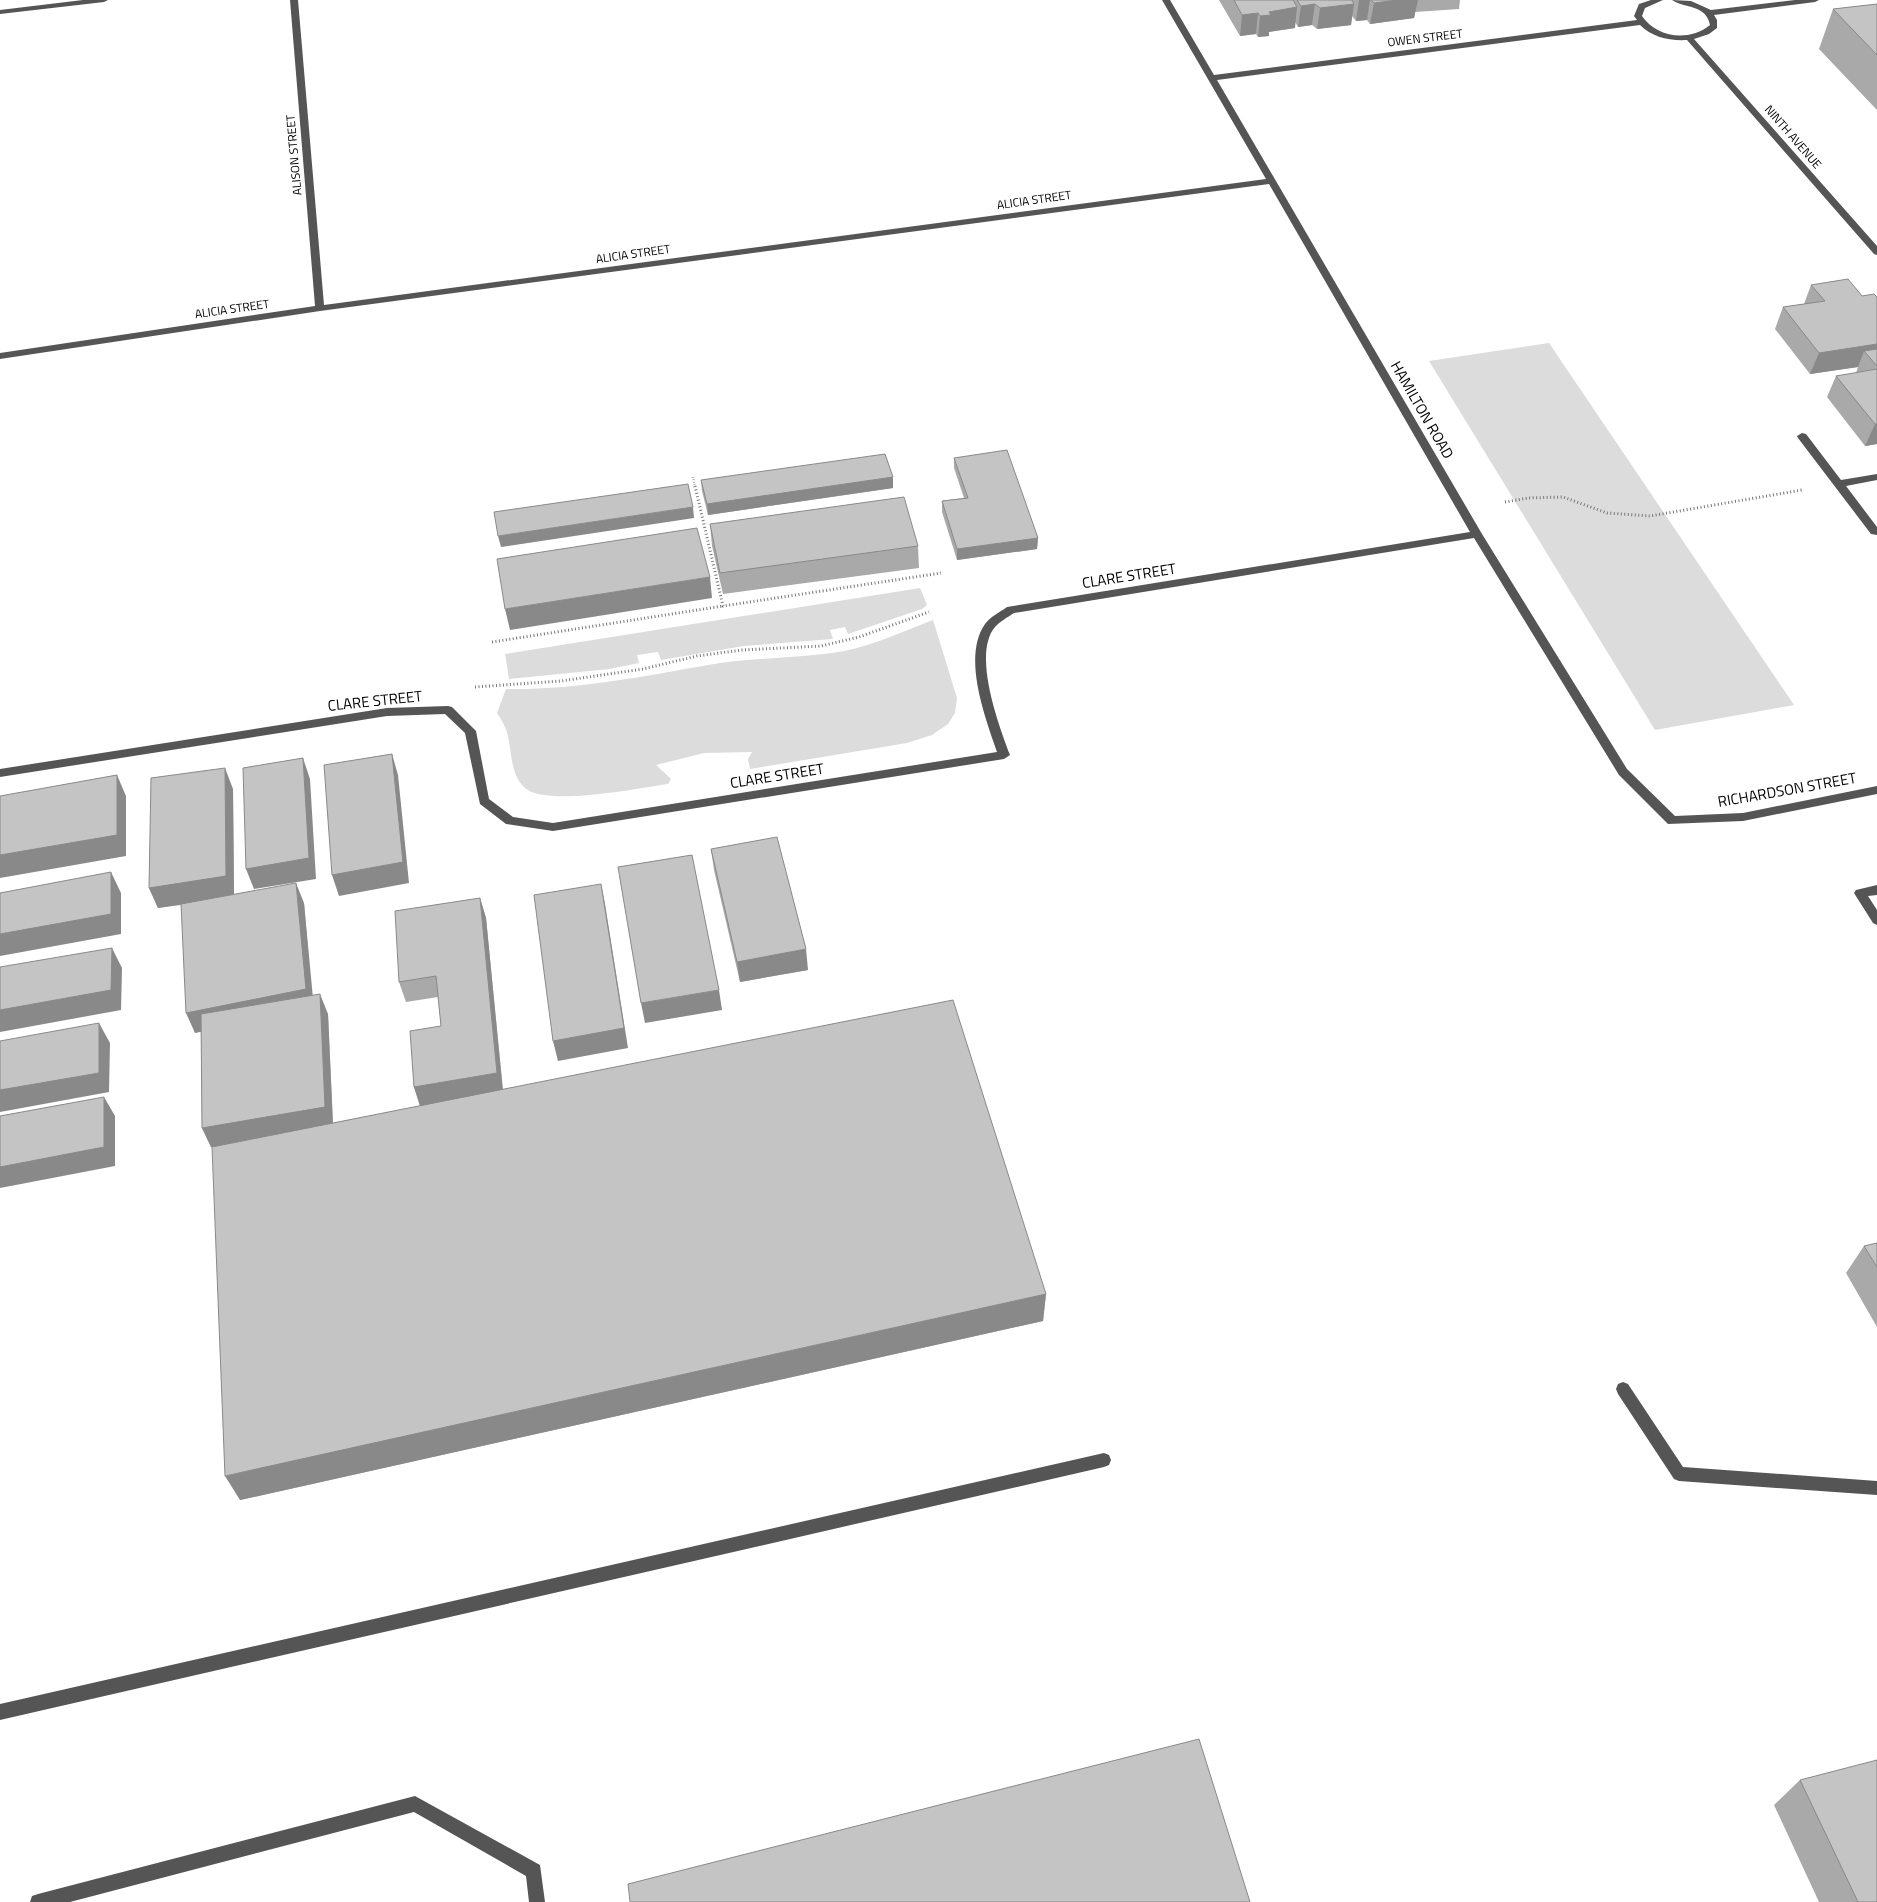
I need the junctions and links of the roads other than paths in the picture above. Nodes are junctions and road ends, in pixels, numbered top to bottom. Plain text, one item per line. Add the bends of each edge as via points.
1 (104, 0) edge
2 (294, 0) edge
3 (1166, 0) edge
4 (1659, 0) edge
5 (1676, 0) edge
6 (1815, 0) edge
7 (0, 12) edge
8 (1710, 13) junction
9 (1640, 22) junction
10 (1690, 38) junction
11 (1214, 78) junction
12 (1270, 181) junction
13 (1877, 252) edge
14 (320, 308) junction
15 (0, 356) edge
16 (1802, 436) dead end
17 (1877, 477) edge
18 (1840, 484) junction
19 (1875, 532) dead end
20 (1478, 534) junction
21 (0, 773) edge
22 (1877, 790) edge
23 (1672, 821) joint
24 (1877, 890) edge
25 (1877, 920) edge
26 (1623, 1389) dead end
27 (1104, 1460) dead end
28 (1877, 1488) edge
29 (0, 1712) edge
30 (38, 1902) edge
31 (537, 1902) edge

1 - 7 street
2 - 14 street, ALISON STREET
3 - 11 street, HAMILTON ROAD
4 - 9 street via 1642,6 1638,16
5 - 8 street
6 - 8 street
8 - 10 street via 1714,26 1700,36
9 - 10 street via 1666,36
9 - 11 street, OWEN STREET
10 - 13 street, NINTH AVENUE
11 - 12 street, HAMILTON ROAD
12 - 14 street, ALICIA STREET
12 - 20 street, HAMILTON ROAD
14 - 15 street, ALICIA STREET
16 - 18 street
17 - 18 street
18 - 19 street
20 - 21 street, CLARE STREET via 1011,610 990,625 980,648 986,705 1004,754 553,828 510,822 484,800 470,731 448,710 387,712
20 - 23 street, HAMILTON ROAD via 1623,772
22 - 23 street, RICHARDSON STREET via 1743,817
24 - 25 street via 1860,894
26 - 28 street via 1679,1474
27 - 29 street
30 - 31 street via 415,1804 534,1871

